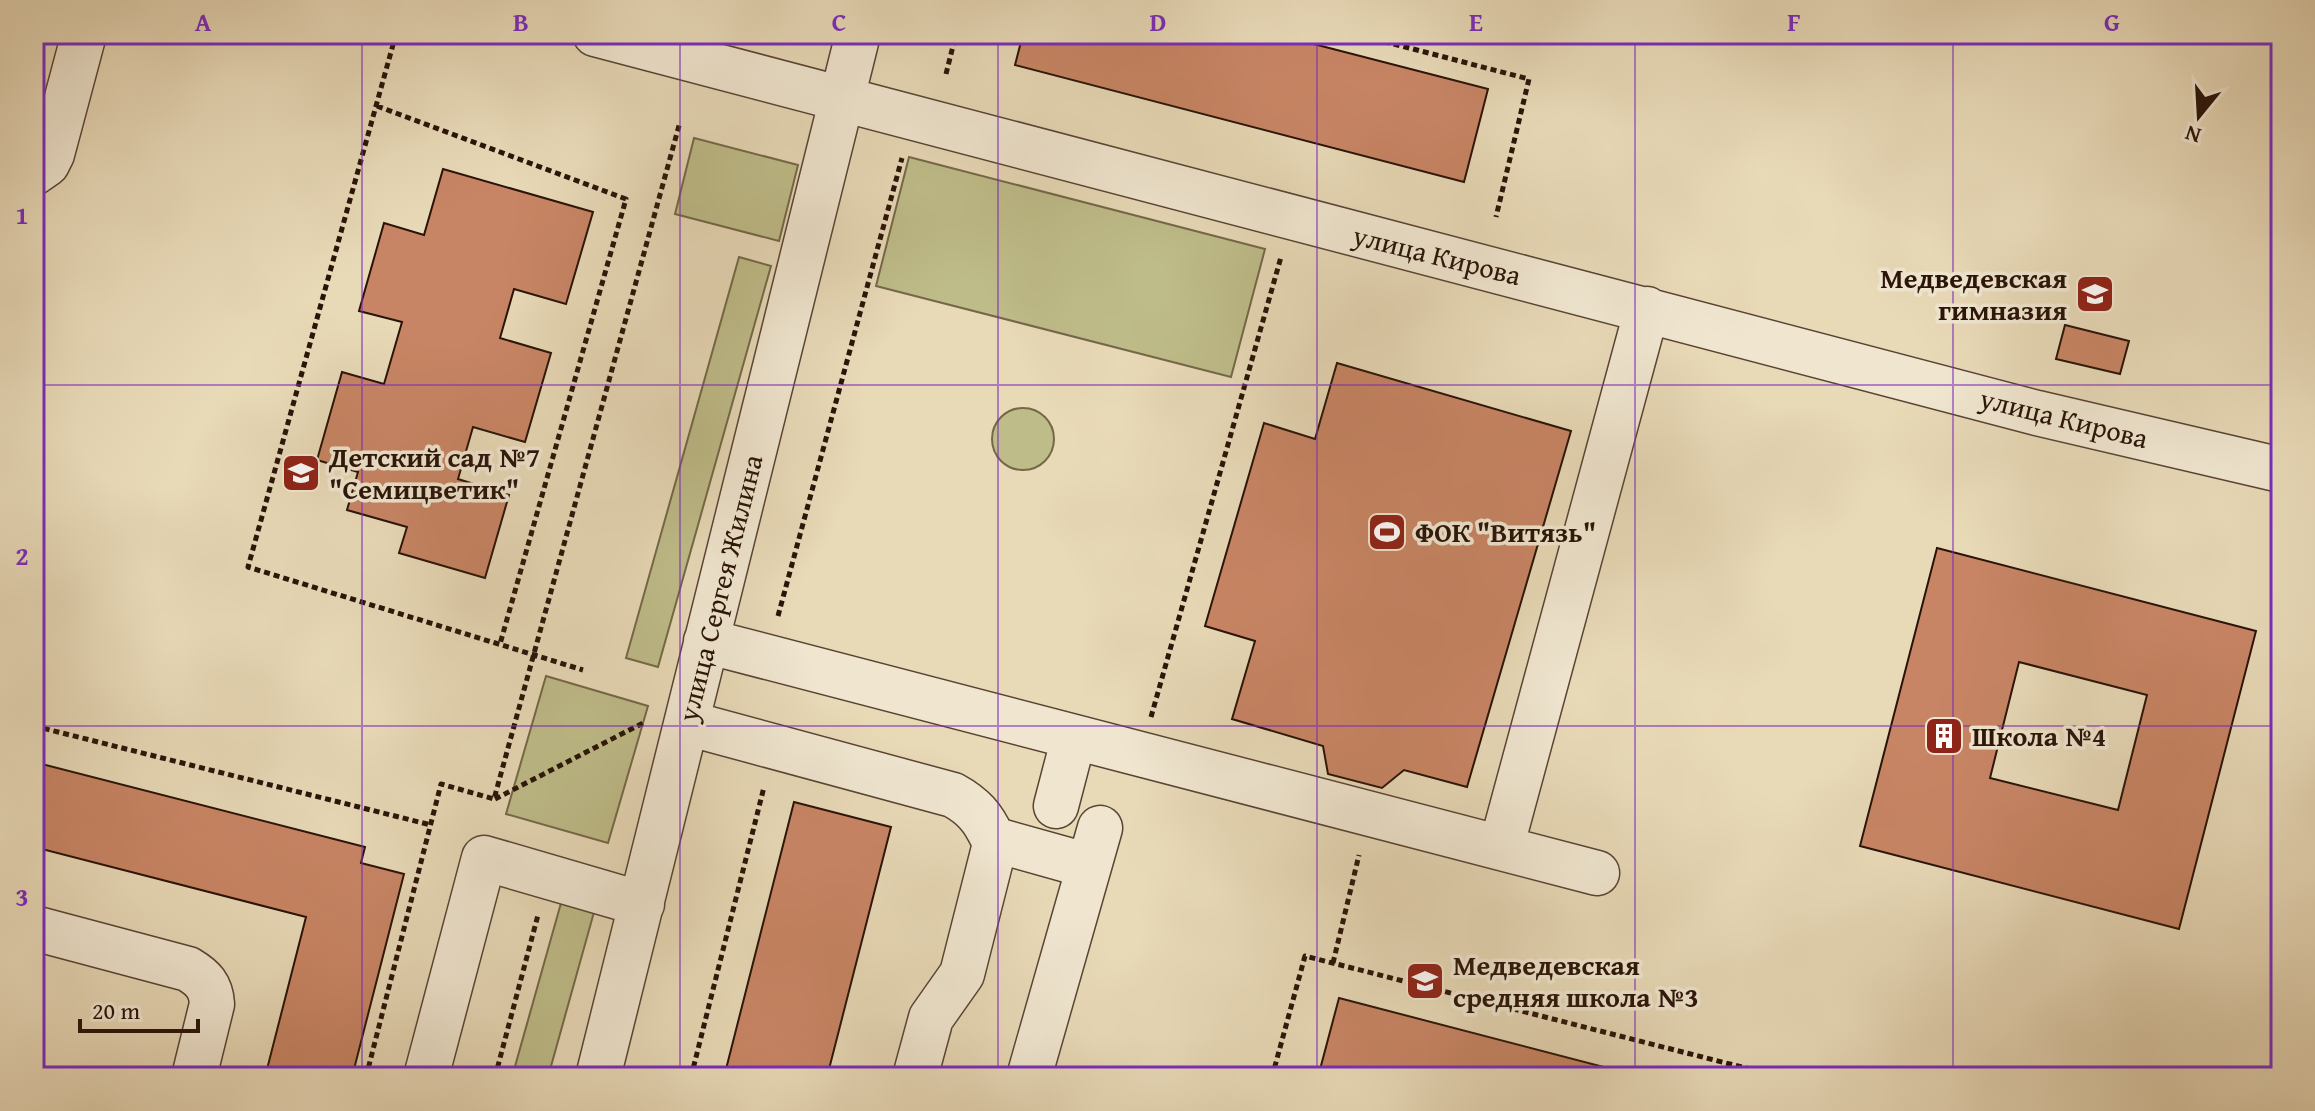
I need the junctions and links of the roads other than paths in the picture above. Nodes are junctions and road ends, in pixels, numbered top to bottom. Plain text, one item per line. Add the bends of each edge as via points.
1 (84, 34) edge
2 (595, 34) edge
3 (858, 34) edge
4 (840, 99) junction
5 (34, 173) edge
6 (1647, 309) junction
7 (2281, 470) edge
8 (706, 641) junction
9 (690, 710) junction
10 (1074, 737) junction
11 (1056, 806) dead end
12 (996, 840) junction
13 (1501, 848) junction
14 (1597, 873) dead end
15 (642, 904) junction
16 (34, 928) edge
17 (194, 1077) edge
18 (426, 1077) edge
19 (598, 1077) edge
20 (915, 1077) edge
21 (1029, 1077) edge

1 - 5 street via 52,154
2 - 4 street, улица Кирова
3 - 4 street, улица Сергея Жилина
4 - 6 street, улица Кирова
4 - 8 street, улица Сергея Жилина
6 - 7 street, улица Кирова via 2037,413
6 - 13 street
8 - 9 street, улица Сергея Жилина
8 - 10 street
9 - 12 street via 774,746 953,795 985,820
9 - 15 street, улица Сергея Жилина
10 - 11 street
10 - 13 street
12 - 20 street via 962,974 931,1018
12 - 21 street via 1094,847
13 - 14 street
15 - 18 street via 484,858
15 - 19 street, улица Сергея Жилина
16 - 17 street via 188,969 206,983 212,1004

